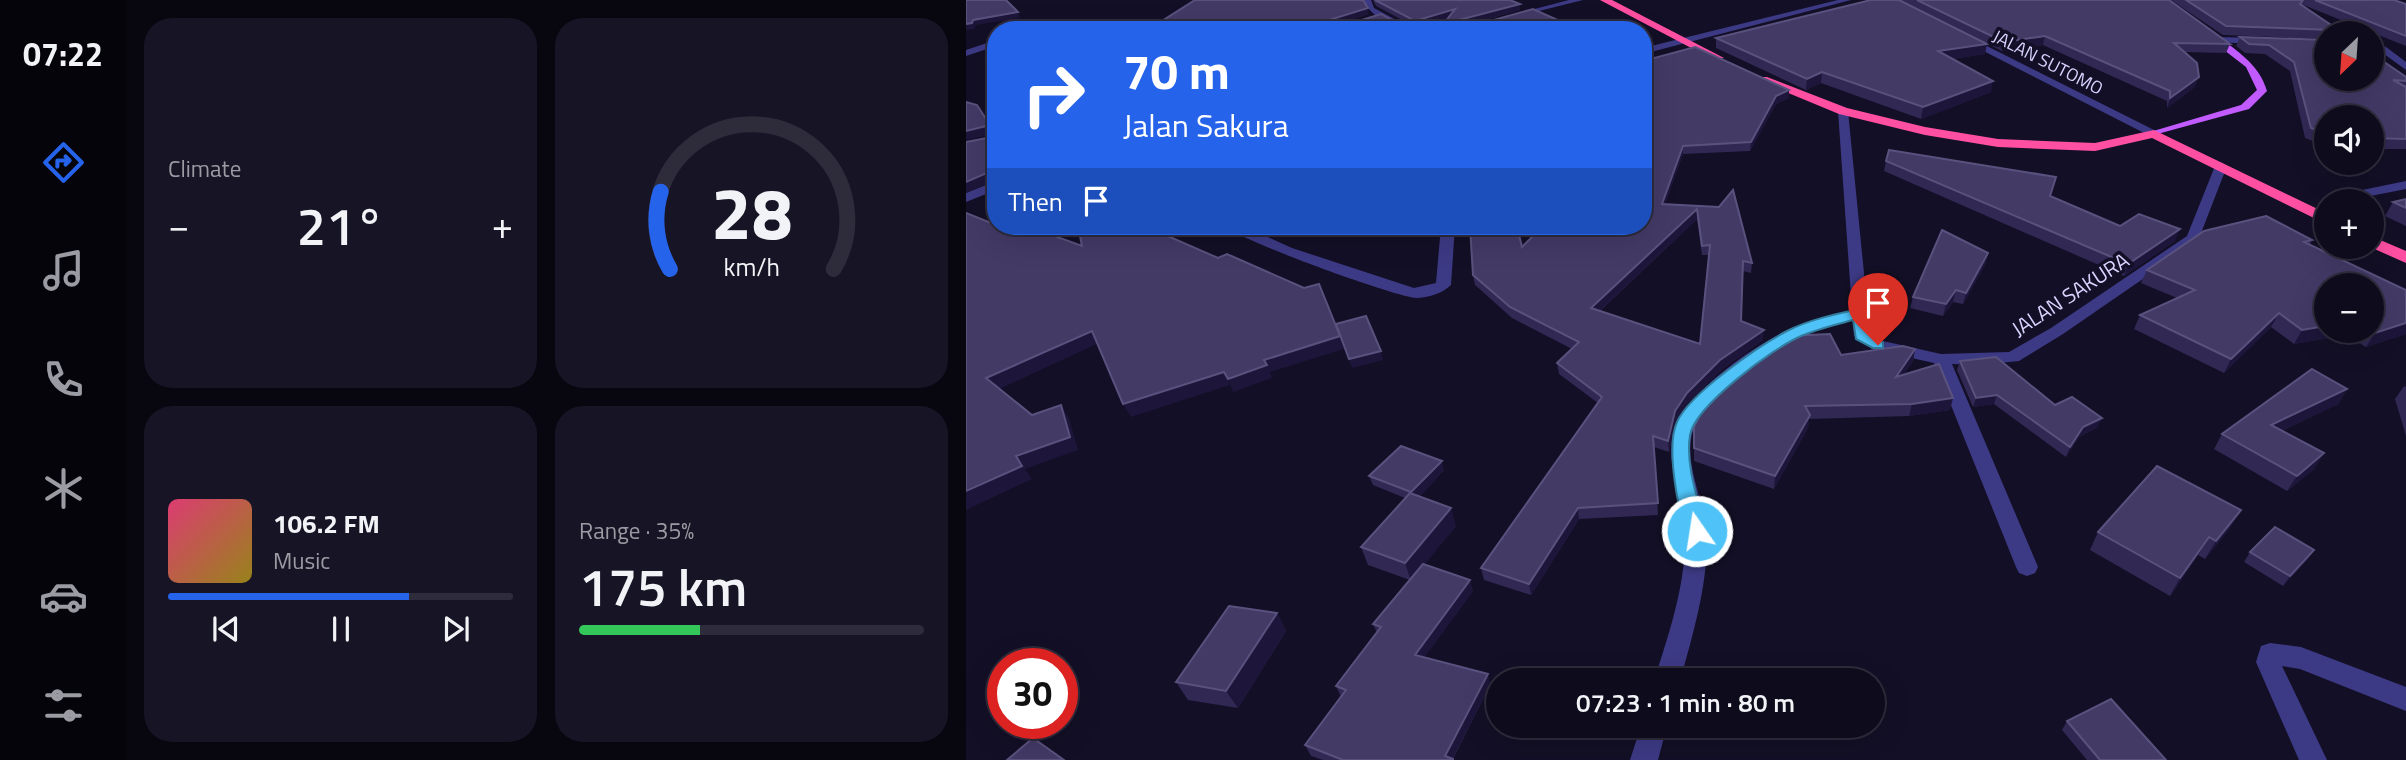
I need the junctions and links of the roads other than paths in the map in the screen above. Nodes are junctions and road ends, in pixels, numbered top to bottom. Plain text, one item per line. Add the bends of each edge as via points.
1 (1367, 0) edge
2 (1579, 0) edge
3 (1605, 0) edge
4 (1847, 0) edge
5 (1382, 16) junction
6 (1504, 18) edge
7 (1370, 20) edge
8 (1392, 21) edge
9 (1644, 21) edge
10 (2194, 24) edge
11 (1652, 25) edge
12 (1950, 30) edge
13 (2216, 40) junction
14 (1682, 41) junction
15 (2271, 42) edge
16 (987, 46) edge
17 (1652, 49) edge
18 (2384, 50) edge
19 (966, 53) edge
20 (1729, 63) edge
21 (2406, 67) edge
22 (1753, 75) edge
23 (1843, 111) junction
24 (2154, 134) junction
25 (2221, 166) junction
26 (2406, 185) edge
27 (987, 189) edge
28 (2384, 190) edge
29 (966, 198) edge
30 (2314, 205) edge
31 (2302, 207) junction
32 (2314, 213) edge
33 (1252, 235) edge
34 (1448, 235) edge
35 (2384, 247) edge
36 (2406, 258) edge
37 (1859, 313) junction
38 (1941, 359) junction
39 (2027, 567) dead end
40 (1670, 668) edge
41 (2406, 699) edge
42 (1650, 738) edge
43 (1644, 760) edge
44 (2313, 760) edge

1 - 5 street
2 - 6 street
3 - 9 highway
4 - 14 street
5 - 7 street
5 - 8 street
10 - 13 main road
11 - 14 highway
12 - 24 street, JALAN SUTOMO
13 - 15 street
13 - 24 main road via 2261,79 2262,91 2245,107
14 - 17 street
14 - 20 highway
16 - 19 street
18 - 21 street
22 - 23 highway
23 - 24 highway via 1925,131 2036,146 2095,147
23 - 37 street, JALAN SAKURA
24 - 25 highway
25 - 31 highway
25 - 38 street, JALAN SAKURA via 2193,238 2013,357
26 - 28 street
27 - 29 street
30 - 31 street
31 - 32 highway
33 - 34 street via 1400,291 1424,293 1443,285 1446,278
35 - 36 highway
37 - 38 street, JALAN SAKURA via 1862,336 1878,345
37 - 40 street via 1793,333 1717,386 1685,421 1681,438 1697,531 1696,572
38 - 39 street
41 - 44 street via 2301,658 2270,654 2272,673
42 - 43 street

